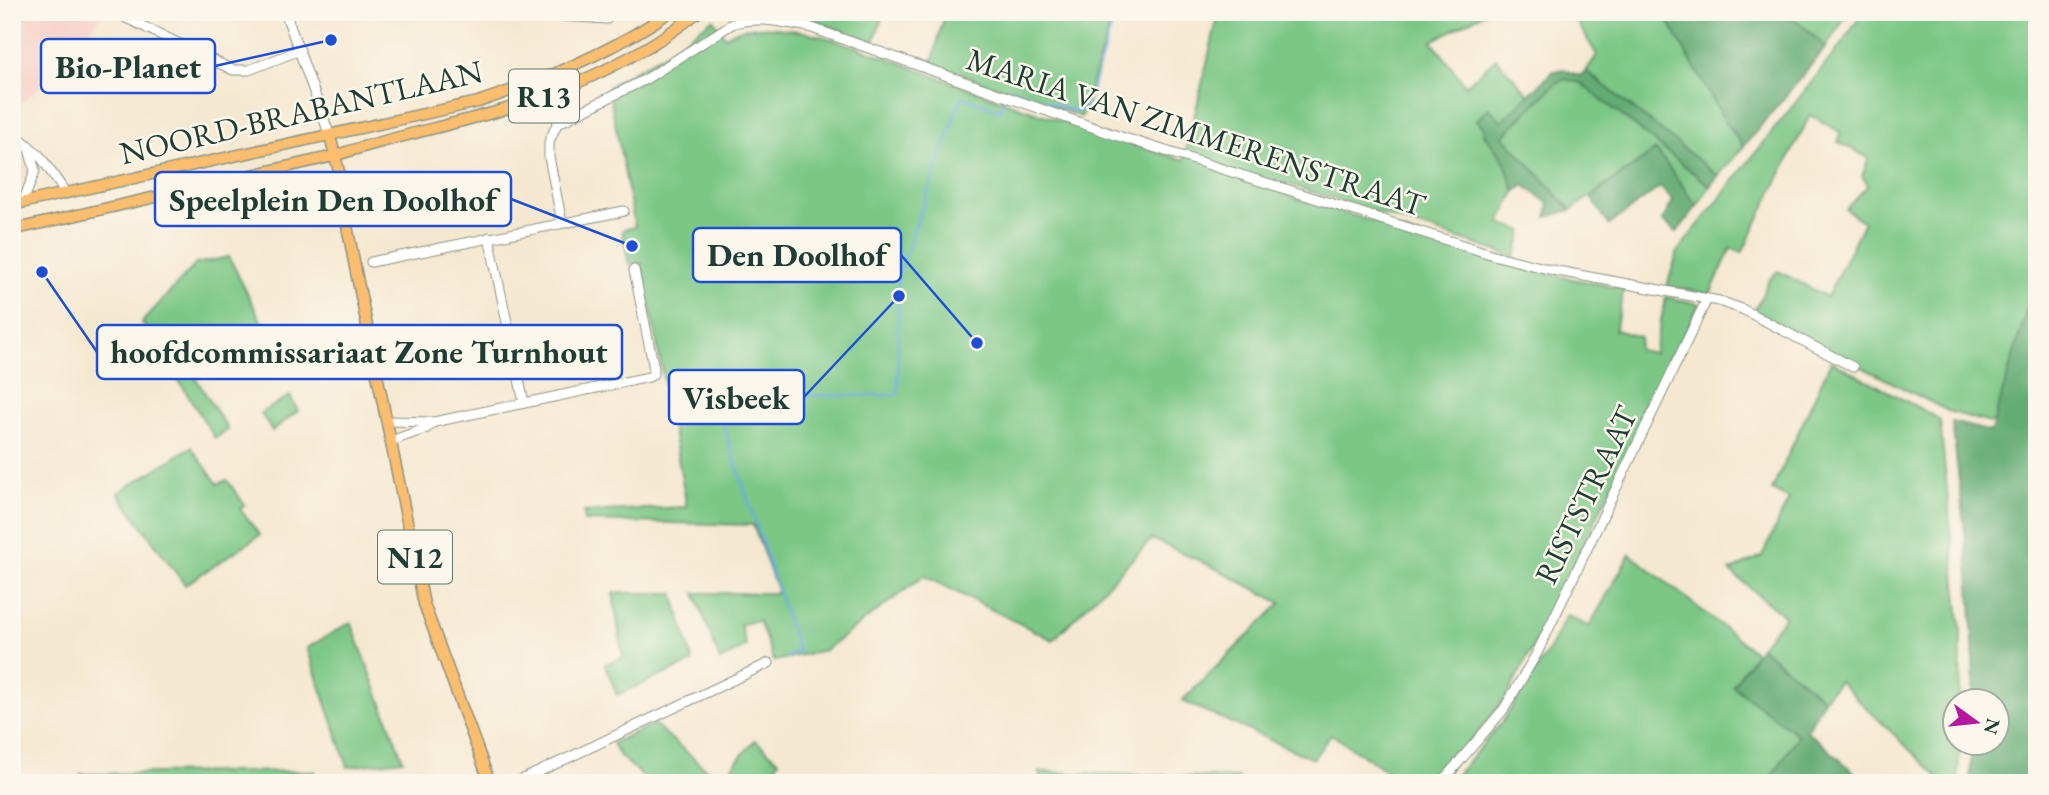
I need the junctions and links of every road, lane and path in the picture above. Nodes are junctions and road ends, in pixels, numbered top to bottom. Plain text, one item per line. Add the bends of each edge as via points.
1 (114, 12) edge
2 (285, 12) edge
3 (531, 12) edge
4 (611, 12) edge
5 (670, 12) edge
6 (698, 12) edge
7 (300, 50) junction
8 (12, 131) edge
9 (330, 136) junction
10 (27, 143) junction
11 (334, 156) junction
12 (65, 192) junction
13 (18, 204) edge
14 (624, 211) dead end
15 (562, 223) junction
16 (12, 230) edge
17 (489, 237) junction
18 (371, 262) dead end
19 (634, 270) dead end
20 (1707, 299) junction
21 (1853, 367) dead end
22 (524, 403) junction
23 (387, 421) junction
24 (434, 422) junction
25 (391, 441) junction
26 (769, 663) dead end
27 (490, 783) edge
28 (514, 783) edge
29 (1441, 783) edge

1 - 7 street via 233,69 248,69
2 - 7 street
3 - 4 street via 607,19
5 - 9 main road, NOORD-BRABANTLAAN / R13 via 631,37 532,84 478,102
6 - 11 main road, NOORD-BRABANTLAAN / R13 via 614,64 549,94
7 - 9 street
8 - 10 street
9 - 11 main road, N12
9 - 12 main road, NOORD-BRABANTLAAN / R13
10 - 12 street
10 - 13 street via 35,171
11 - 16 main road, NOORD-BRABANTLAAN / R13
11 - 23 main road, N12
12 - 13 main road, NOORD-BRABANTLAAN / R13
14 - 15 street
15 - 17 street
15 - 20 street, MARIA VAN ZIMMERENSTRAAT via 549,157 549,142 557,124 646,79 732,24 741,20 773,22 831,34 1112,134 1497,256
17 - 18 street
17 - 22 street
19 - 22 street via 653,374
20 - 21 street via 1742,309
20 - 29 street, RISTSTRAAT via 1537,653 1504,709
22 - 24 street
23 - 24 street
23 - 25 main road, N12
24 - 25 street
25 - 27 main road, N12 via 424,604
26 - 28 street

